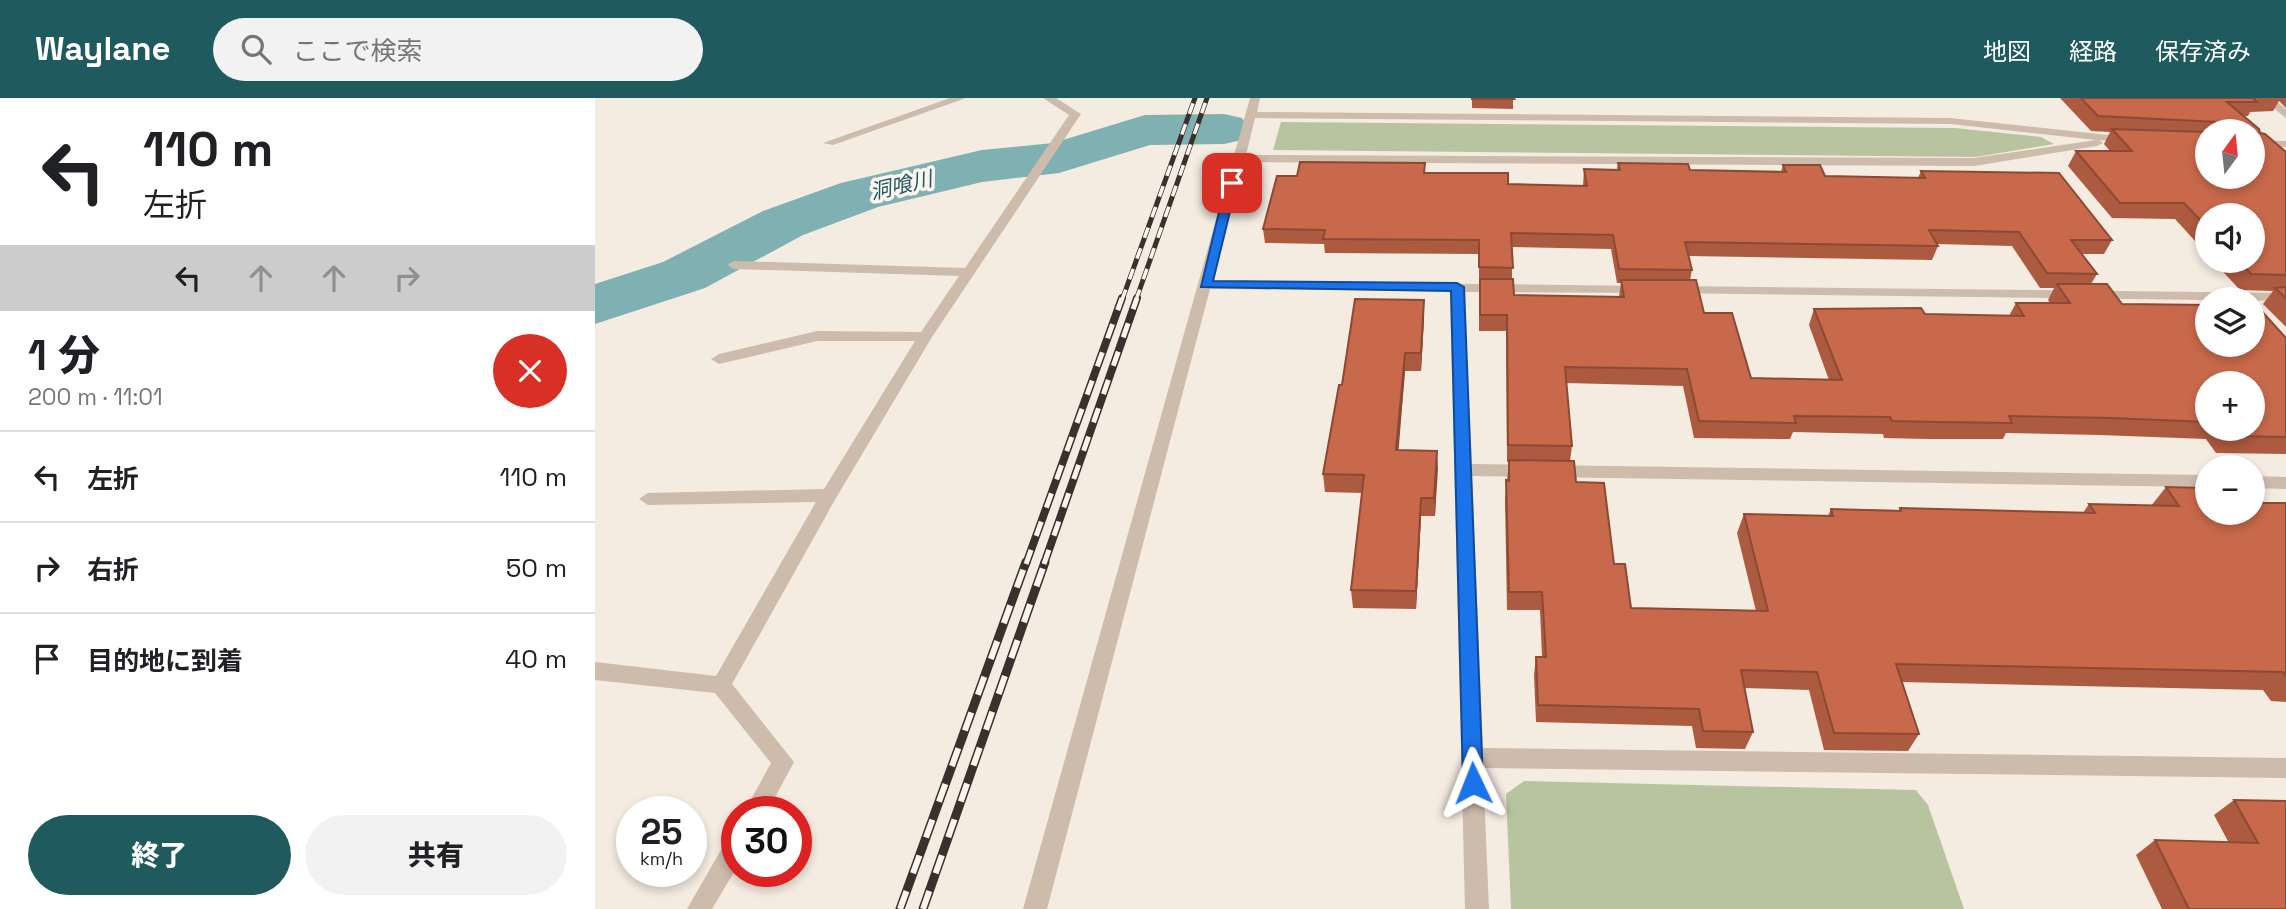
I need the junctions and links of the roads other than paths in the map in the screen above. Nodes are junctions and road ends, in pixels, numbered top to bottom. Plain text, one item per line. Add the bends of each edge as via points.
1 (910, 98) edge
2 (961, 98) edge
3 (1048, 98) edge
4 (1255, 98) edge
5 (2266, 98) edge
6 (923, 111) junction
7 (1250, 115) junction
8 (2286, 115) edge
9 (2121, 140) junction
10 (2145, 140) edge
11 (829, 143) dead end
12 (2265, 143) edge
13 (2286, 144) edge
14 (1238, 158) junction
15 (734, 265) dead end
16 (970, 272) junction
17 (1205, 285) junction
18 (1457, 287) junction
19 (2286, 297) edge
20 (2265, 301) edge
21 (2195, 302) edge
22 (925, 337) junction
23 (719, 359) dead end
24 (1463, 470) junction
25 (2195, 481) edge
26 (2265, 482) edge
27 (2286, 482) edge
28 (829, 495) junction
29 (648, 499) dead end
30 (595, 671) edge
31 (721, 685) junction
32 (1472, 758) junction
33 (2286, 768) edge
34 (764, 796) edge
35 (721, 871) edge
36 (699, 909) edge
37 (1035, 909) edge
38 (1477, 909) edge

1 - 6 street
2 - 6 street
3 - 16 street via 1075,114
4 - 7 street
5 - 8 street
6 - 11 street
7 - 9 street via 1950,121
7 - 14 street
9 - 10 street
9 - 14 street via 1974,162
12 - 13 street
14 - 17 street
15 - 16 street
16 - 22 street
17 - 18 street
17 - 37 street
18 - 21 street
18 - 24 street
19 - 20 street
22 - 23 street via 817,336
22 - 28 street
24 - 25 street
24 - 32 street
26 - 27 street
28 - 29 street
28 - 31 street
30 - 31 street
31 - 34 street via 783,762
32 - 33 street
32 - 38 street
35 - 36 street

